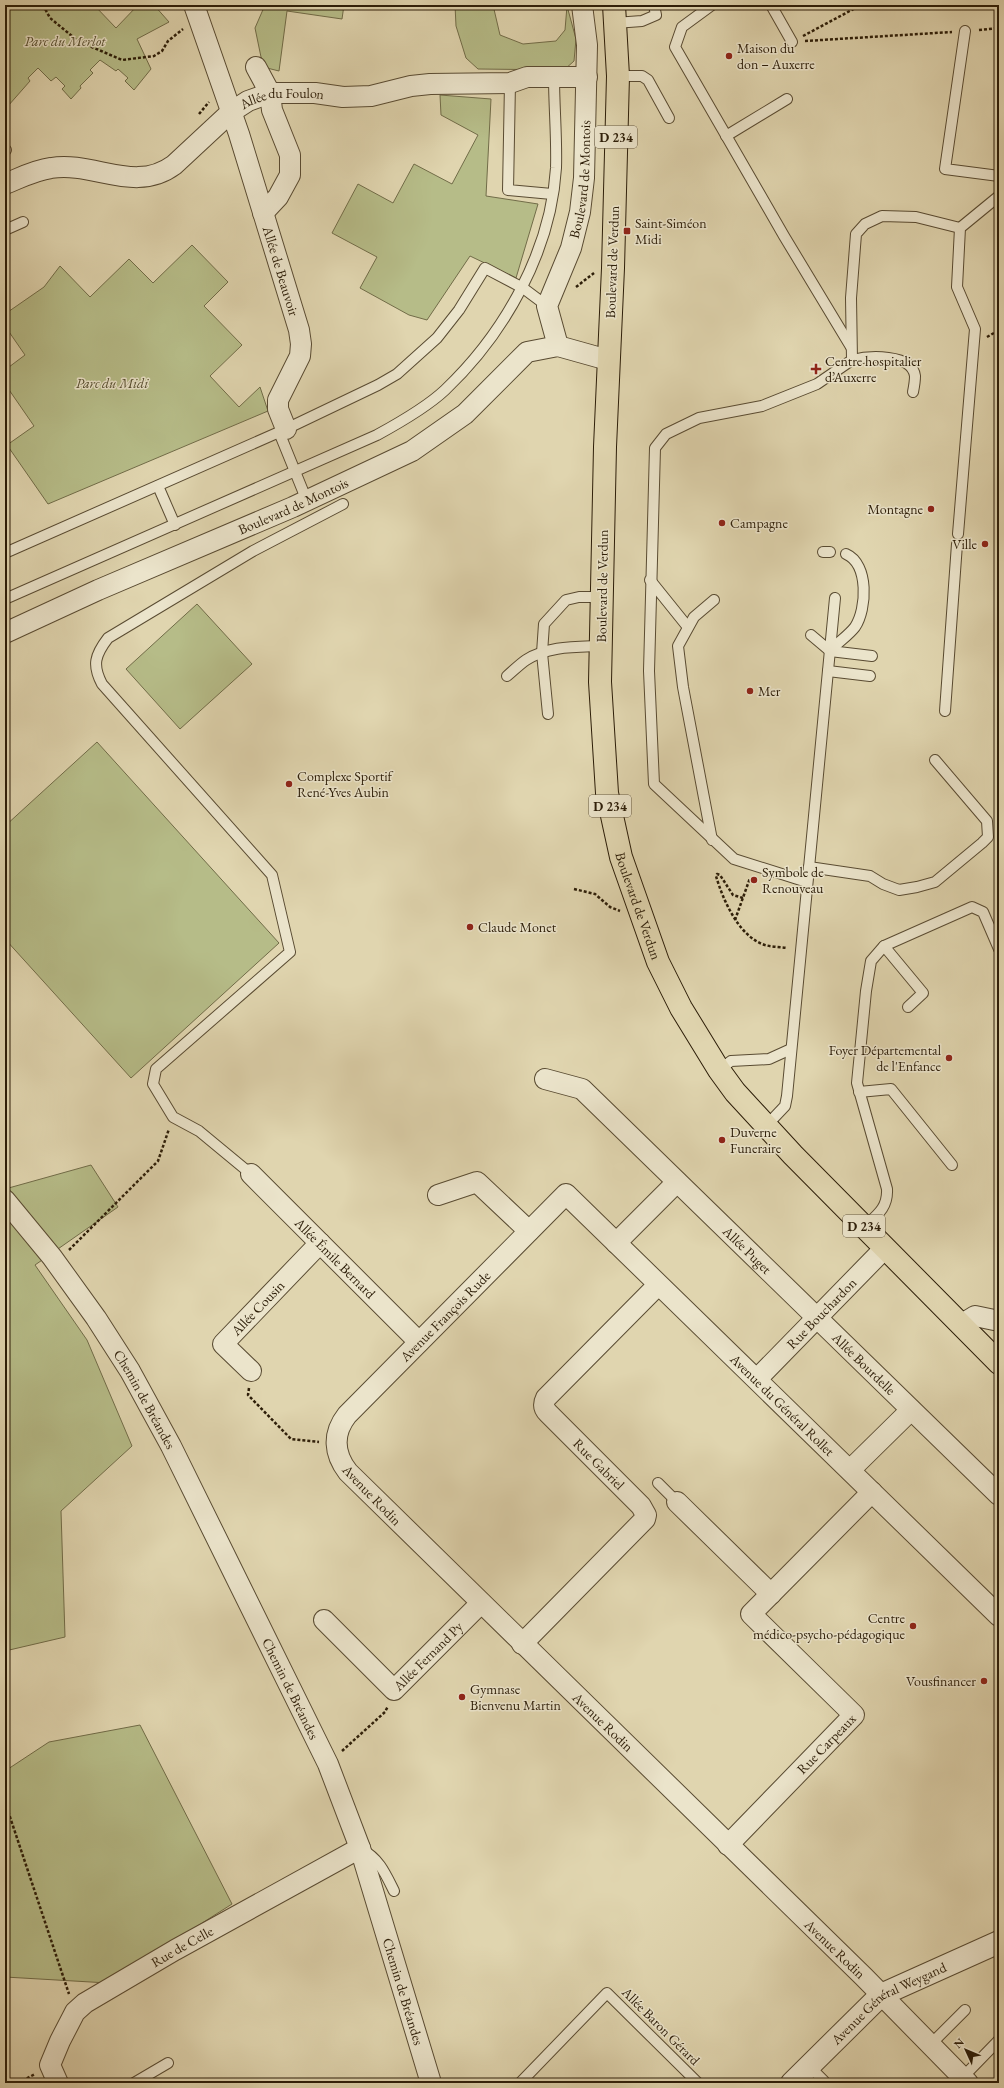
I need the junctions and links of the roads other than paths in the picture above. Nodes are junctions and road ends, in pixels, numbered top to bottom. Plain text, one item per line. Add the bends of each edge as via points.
1 (582, 5) edge
2 (654, 5) edge
3 (712, 5) edge
4 (771, 5) edge
5 (196, 12) edge
6 (615, 14) edge
7 (965, 31) road end
8 (792, 42) road end
9 (256, 68) dead end
10 (618, 76) junction
11 (554, 77) junction
12 (588, 77) junction
13 (510, 83) junction
14 (270, 93) junction
15 (787, 99) dead end
16 (231, 112) junction
17 (669, 118) dead end
18 (726, 136) junction
19 (999, 176) edge
20 (5, 184) edge
21 (552, 194) junction
22 (999, 196) edge
23 (263, 213) junction
24 (23, 222) dead end
25 (960, 228) junction
26 (5, 230) edge
27 (523, 288) junction
28 (550, 300) junction
29 (558, 346) junction
30 (851, 347) junction
31 (608, 360) junction
32 (852, 360) junction
33 (913, 392) dead end
34 (282, 431) junction
35 (295, 472) junction
36 (158, 486) junction
37 (307, 501) junction
38 (343, 504) dead end
39 (175, 525) junction
40 (5, 553) edge
41 (846, 554) dead end
42 (650, 580) junction
43 (601, 597) junction
44 (835, 598) dead end
45 (5, 599) edge
46 (714, 600) dead end
47 (687, 626) junction
48 (5, 633) edge
49 (811, 635) dead end
50 (600, 646) junction
51 (830, 651) junction
52 (542, 653) junction
53 (872, 656) dead end
54 (828, 672) junction
55 (507, 676) dead end
56 (870, 676) dead end
57 (945, 711) dead end
58 (548, 714) dead end
59 (935, 760) dead end
60 (712, 840) junction
61 (809, 867) junction
62 (807, 882) junction
63 (884, 946) junction
64 (999, 949) edge
65 (908, 1007) dead end
66 (792, 1049) junction
67 (719, 1070) junction
68 (546, 1079) dead end
69 (859, 1092) junction
70 (766, 1126) junction
71 (952, 1165) dead end
72 (251, 1174) joint
73 (676, 1182) junction
74 (566, 1194) joint
75 (438, 1195) dead end
76 (5, 1200) edge
77 (864, 1227) junction
78 (529, 1231) junction
79 (320, 1243) junction
80 (616, 1243) junction
81 (885, 1248) junction
82 (658, 1285) junction
83 (817, 1319) junction
84 (999, 1321) edge
85 (962, 1324) junction
86 (419, 1342) junction
87 (999, 1363) edge
88 (251, 1371) road end
89 (757, 1379) junction
90 (911, 1410) junction
91 (336, 1443) joint
92 (850, 1470) junction
93 (658, 1483) dead end
94 (872, 1492) junction
95 (999, 1495) edge
96 (677, 1502) joint
97 (771, 1594) junction
98 (480, 1603) junction
99 (998, 1613) edge
100 (324, 1620) dead end
101 (522, 1644) junction
102 (728, 1845) junction
103 (360, 1848) junction
104 (394, 1891) dead end
105 (999, 1942) edge
106 (881, 1995) junction
107 (965, 2010) dead end
108 (999, 2040) edge
109 (930, 2045) junction
110 (168, 2063) dead end
111 (809, 2066) junction
112 (966, 2080) edge
113 (58, 2083) edge
114 (134, 2083) edge
115 (431, 2083) edge
116 (520, 2083) edge
117 (698, 2083) edge
118 (792, 2083) edge
119 (822, 2083) edge

1 - 12 street, Boulevard de Montois
2 - 6 lane via 656,15 642,21
3 - 18 lane via 682,26 675,47
4 - 8 lane
5 - 16 street, Allée de Beauvoir
6 - 10 main road, Boulevard de Verdun / D 234
7 - 19 lane via 945,169
9 - 14 street
10 - 17 lane via 642,76 648,80
10 - 31 main road, Boulevard de Verdun / D 234
11 - 12 street, Allée du Foulon
11 - 13 street, Allée du Foulon via 527,77
11 - 21 lane via 556,168
12 - 28 street, Boulevard de Montois via 580,212 571,248
13 - 14 street, Allée du Foulon via 430,84 371,96 350,97 296,92
13 - 21 lane via 508,190
14 - 16 street, Allée du Foulon via 248,101
14 - 23 street via 272,110 290,155 290,175 278,197
15 - 18 lane
16 - 20 street, Allée du Foulon via 174,165 151,177 138,178 75,168 52,168
16 - 23 street, Allée de Beauvoir
18 - 30 lane
21 - 27 lane via 548,221
22 - 25 lane
23 - 34 street, Allée de Beauvoir via 301,344 295,367 278,400
24 - 26 lane
25 - 30 lane via 916,217 882,216 865,224 856,234 851,298
25 - 57 lane via 957,287 975,329
27 - 28 lane
27 - 34 lane via 485,268 459,310 437,338 397,374 378,386
27 - 35 lane via 487,344 445,391 399,423
28 - 29 street
29 - 31 street, Boulevard de Montois
29 - 37 street, Boulevard de Montois via 527,352 465,414 412,451
30 - 32 lane
31 - 43 main road, Boulevard de Verdun / D 234
32 - 33 lane via 866,357 899,360 915,375
32 - 42 lane via 817,384 762,406 699,418 666,434 655,448
34 - 35 lane
34 - 36 lane
35 - 37 lane
35 - 39 lane
36 - 39 lane
36 - 40 lane
37 - 48 street, Boulevard de Montois via 98,590
38 - 72 lane via 253,551 108,638 97,652 95,672 102,684 272,875 290,952 156,1069 153,1084 173,1117 199,1131
39 - 45 lane
41 - 51 lane via 855,560 860,571 863,610 855,627
42 - 47 lane
42 - 60 lane via 648,671 654,784
43 - 50 main road, Boulevard de Verdun / D 234
43 - 52 lane via 566,600 544,624
44 - 51 lane
46 - 47 lane
47 - 60 lane via 678,646 691,703
49 - 51 lane
50 - 52 lane via 564,647
50 - 67 main road, Boulevard de Verdun / D 234 via 608,793 621,856 658,962 681,1008
51 - 53 lane
51 - 54 lane
52 - 55 lane via 526,660
52 - 58 lane
54 - 56 lane
54 - 61 lane
59 - 61 lane via 987,821 988,837 982,843 934,882 899,890 870,876
60 - 62 lane via 734,859
61 - 62 lane
62 - 66 lane
63 - 64 lane via 972,907 982,912
63 - 65 lane via 923,993
63 - 69 lane via 871,962 866,991 857,1083
66 - 67 lane via 769,1059 731,1061
66 - 70 lane via 785,1106
67 - 70 main road, Boulevard de Verdun / D 234
68 - 73 street, Allée Puget via 582,1090
69 - 71 lane via 891,1088
69 - 77 lane via 887,1189 884,1208
70 - 77 main road, D 234
72 - 79 street, Allée Émile Bernard
73 - 80 street
73 - 83 street, Allée Puget
74 - 78 street, Avenue François Rude
74 - 80 street, Avenue du Général Rollet
75 - 78 street via 477,1182
76 - 103 street, Chemin de Bréandes via 56,1263 130,1371 171,1446 328,1764
77 - 81 main road, D 234
78 - 86 street, Avenue François Rude
79 - 86 street, Allée Émile Bernard
79 - 88 street, Allée Cousin via 223,1344
80 - 82 street, Avenue du Général Rollet
81 - 83 street, Rue Bouchardon
81 - 85 main road, D 234
82 - 89 street, Avenue du Général Rollet
82 - 101 street, Rue Gabriel via 544,1402 548,1413 641,1506 646,1515 645,1520
83 - 89 street, Rue Bouchardon
83 - 90 street, Allée Bourdelle
84 - 85 street via 975,1316
85 - 87 main road, D 234
86 - 91 street, Avenue François Rude via 344,1419 337,1433
89 - 92 street, Avenue du Général Rollet
90 - 92 street
90 - 95 street, Allée Bourdelle
91 - 98 street, Avenue Rodin via 341,1463 348,1472
92 - 94 street, Avenue du Général Rollet
93 - 96 lane
94 - 97 street, Rue Carpeaux
94 - 99 street, Avenue du Général Rollet
96 - 97 street
97 - 102 street, Rue Carpeaux via 751,1614 854,1715
98 - 100 street, Allée Fernand Py via 394,1690
98 - 101 street, Avenue Rodin
101 - 102 street, Avenue Rodin
102 - 106 street, Avenue Rodin
103 - 104 lane via 371,1854 380,1865
103 - 113 street, Rue de Celle via 175,1950 75,2012 50,2065
103 - 115 street, Chemin de Bréandes
105 - 106 street, Avenue Général Weygand
106 - 109 street, Avenue Rodin
106 - 111 street, Avenue Général Weygand
107 - 109 lane
108 - 112 lane
109 - 112 street, Avenue Rodin
110 - 114 lane
111 - 118 street, Avenue Général Weygand
111 - 119 lane via 824,2081
116 - 117 lane, Allée Baron Gérard via 607,1993

